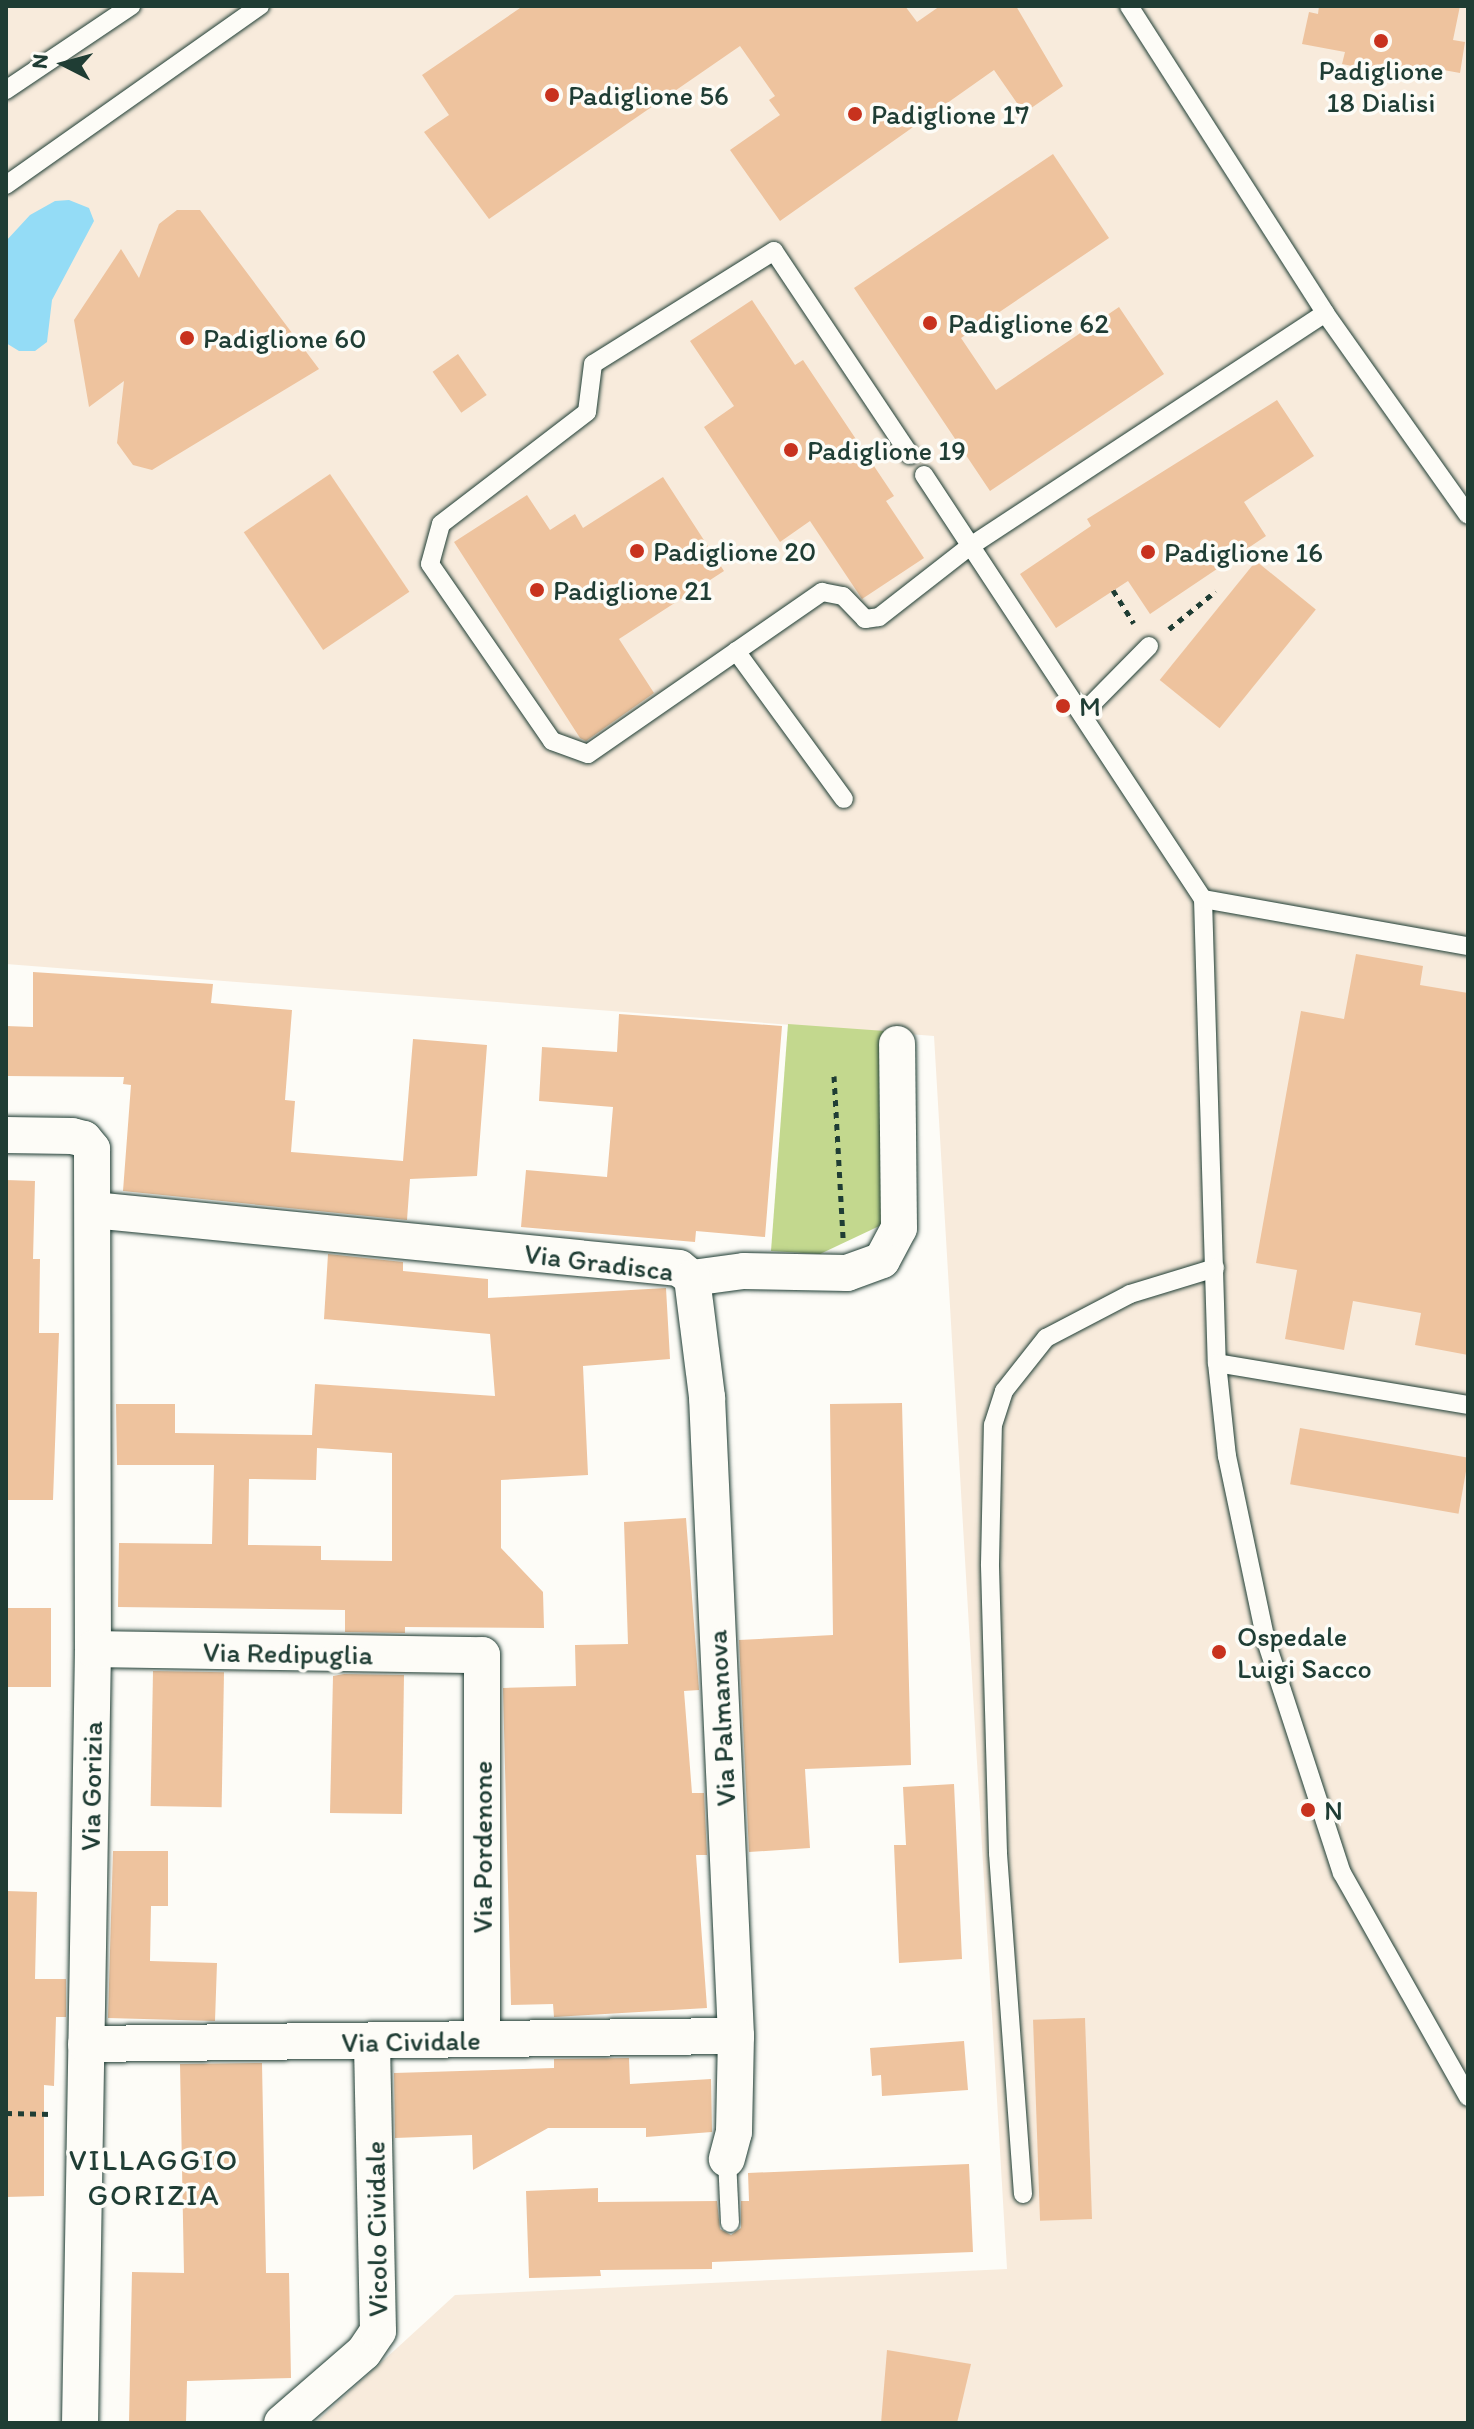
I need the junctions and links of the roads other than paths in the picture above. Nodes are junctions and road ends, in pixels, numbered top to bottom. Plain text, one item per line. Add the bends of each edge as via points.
1 (131, 6) edge
2 (260, 6) edge
3 (1129, 6) edge
4 (6, 90) edge
5 (6, 185) edge
6 (1325, 313) junction
7 (910, 455) dead end
8 (924, 475) dead end
9 (1468, 515) edge
10 (969, 547) junction
11 (1149, 646) road end
12 (736, 651) junction
13 (1083, 713) junction
14 (844, 799) dead end
15 (1203, 899) junction
16 (1468, 946) edge
17 (897, 1044) dead end
18 (6, 1135) edge
19 (93, 1210) junction
20 (1215, 1268) junction
21 (692, 1278) junction
22 (1217, 1363) junction
23 (1468, 1405) edge
24 (93, 1649) junction
25 (482, 1655) joint
26 (736, 2036) junction
27 (482, 2039) junction
28 (372, 2042) junction
29 (86, 2044) junction
30 (1468, 2097) edge
31 (727, 2159) joint
32 (1023, 2194) dead end
33 (730, 2223) dead end
34 (80, 2423) edge
35 (282, 2423) edge

1 - 4 lane
2 - 5 lane
3 - 6 lane
6 - 9 lane
6 - 10 lane
7 - 12 lane via 774,251 593,364 587,412 441,524 430,564 552,741 588,754
8 - 10 lane
10 - 12 lane via 879,617 865,619 843,596 822,592
10 - 13 lane
11 - 13 lane
12 - 14 lane
13 - 15 lane
15 - 16 lane
15 - 20 lane
17 - 21 street, Via Gradisca via 899,1228 882,1260 847,1273 744,1271
18 - 19 street, Via Gorizia via 84,1139 92,1149
19 - 21 street, Via Gradisca via 679,1268
19 - 24 street, Via Gorizia
20 - 22 lane
20 - 32 lane via 1130,1294 1046,1338 1004,1391 993,1425 990,1564 998,1853
21 - 26 street, Via Palmanova via 707,1397
22 - 23 lane
22 - 30 lane via 1227,1456 1266,1641 1342,1873
24 - 25 street, Via Redipuglia
24 - 29 street, Via Gorizia
25 - 27 street, Via Pordenone
26 - 27 street, Via Cividale
26 - 31 street, Via Palmanova via 734,2132
27 - 28 street, Via Cividale
28 - 29 street, Via Cividale
28 - 35 street, Vicolo Cividale via 378,2331 364,2352
29 - 34 street, Via Gorizia
31 - 33 lane

